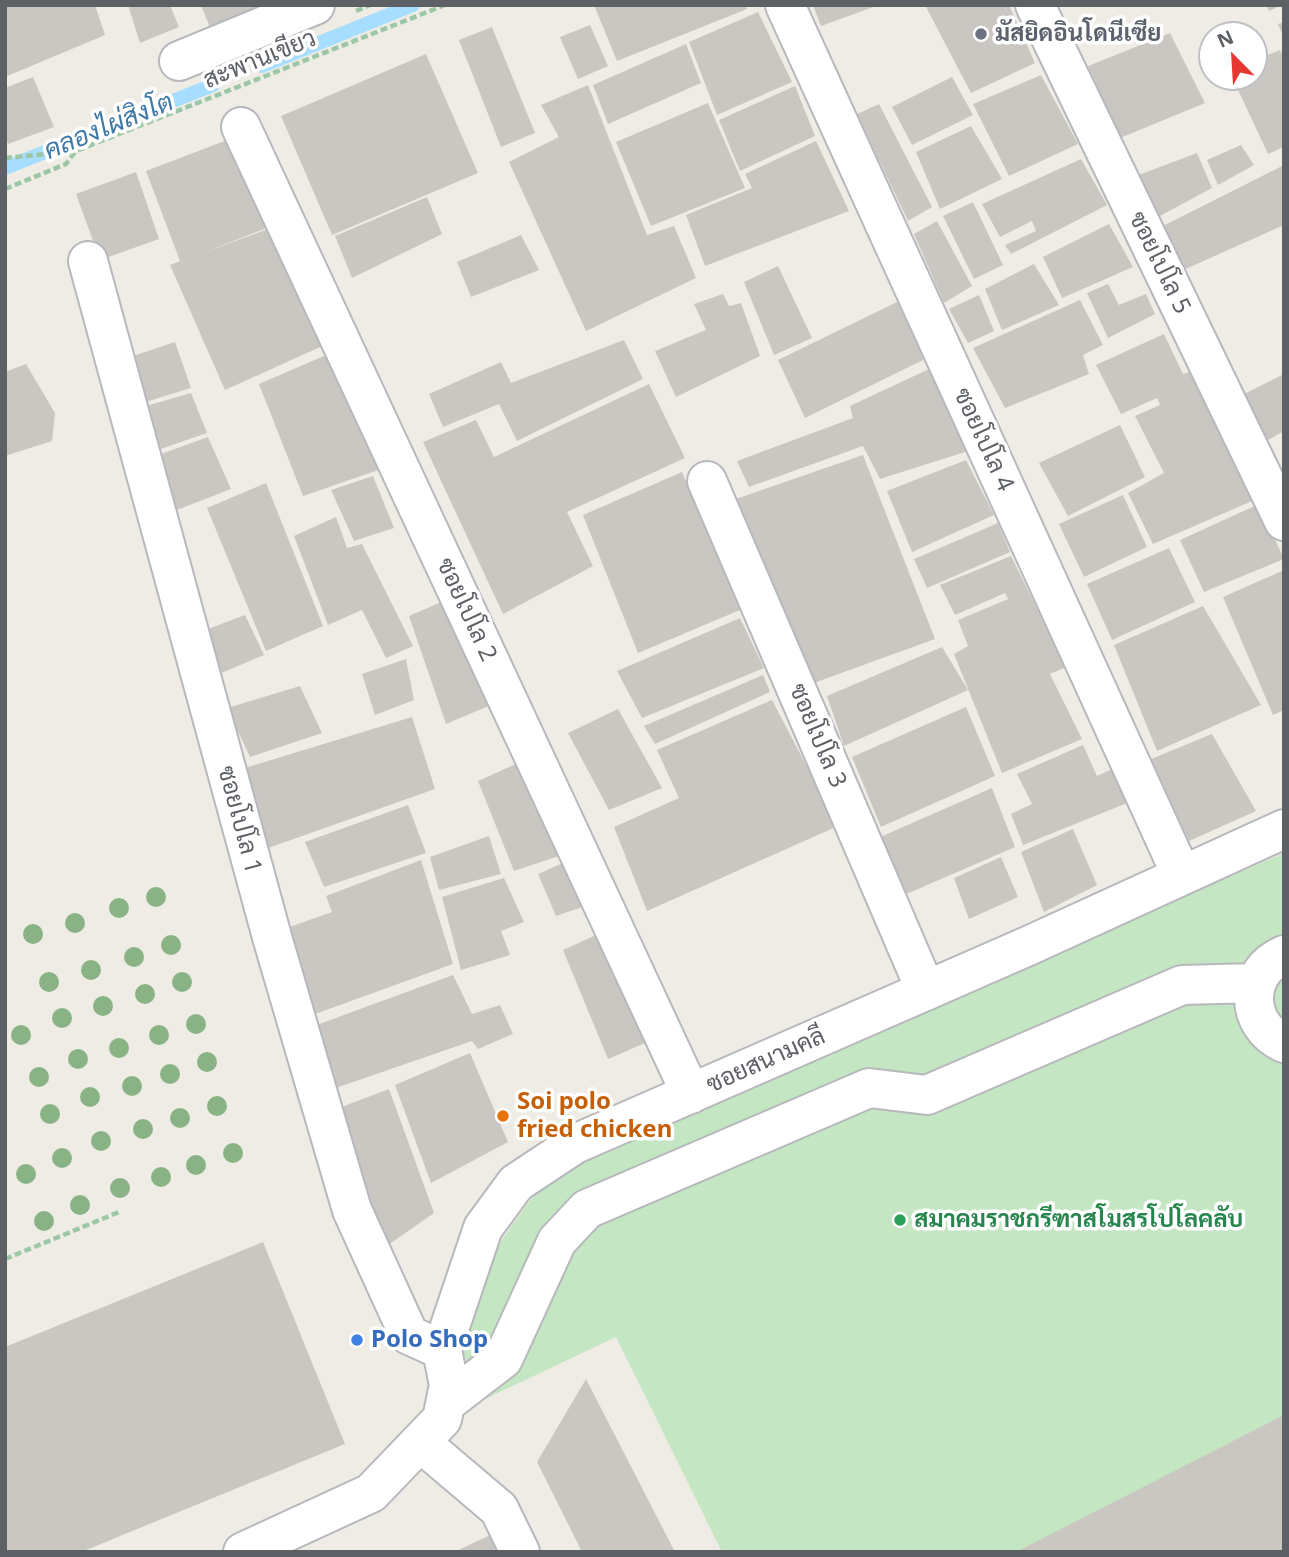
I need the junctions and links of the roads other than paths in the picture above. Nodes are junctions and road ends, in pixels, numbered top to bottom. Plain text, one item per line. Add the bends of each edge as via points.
1 (315, 5) edge
2 (785, 5) edge
3 (1035, 5) edge
4 (179, 61) dead end
5 (241, 127) dead end
6 (88, 261) dead end
7 (707, 481) dead end
8 (1284, 521) edge
9 (1284, 830) edge
10 (1181, 874) junction
11 (1284, 956) edge
12 (1255, 983) junction
13 (926, 991) junction
14 (1284, 1042) edge
15 (691, 1094) junction
16 (442, 1350) junction
17 (446, 1403) junction
18 (420, 1442) junction
19 (243, 1552) edge
20 (520, 1552) edge

1 - 4 street
2 - 10 street, ซอยโปโล 4
3 - 8 street, ซอยโปโล 5
5 - 15 street, ซอยโปโล 2
6 - 16 street, ซอยโปโล 1 via 268,924 352,1210 409,1335
7 - 13 street, ซอยโปโล 3
9 - 10 street, ซอยสนามคลี
10 - 13 street, ซอยสนามคลี
11 - 12 street via 1263,969
12 - 14 street via 1255,1014 1262,1028
12 - 17 street via 1182,985 927,1095 869,1088 587,1209 557,1241 503,1359
13 - 15 street, ซอยสนามคลี
15 - 16 street, ซอยสนามคลี via 575,1144 516,1183 483,1228
16 - 17 street, ซอยสนามคลี via 449,1385
17 - 18 street via 442,1419
18 - 19 street via 371,1493
18 - 20 street via 499,1509

